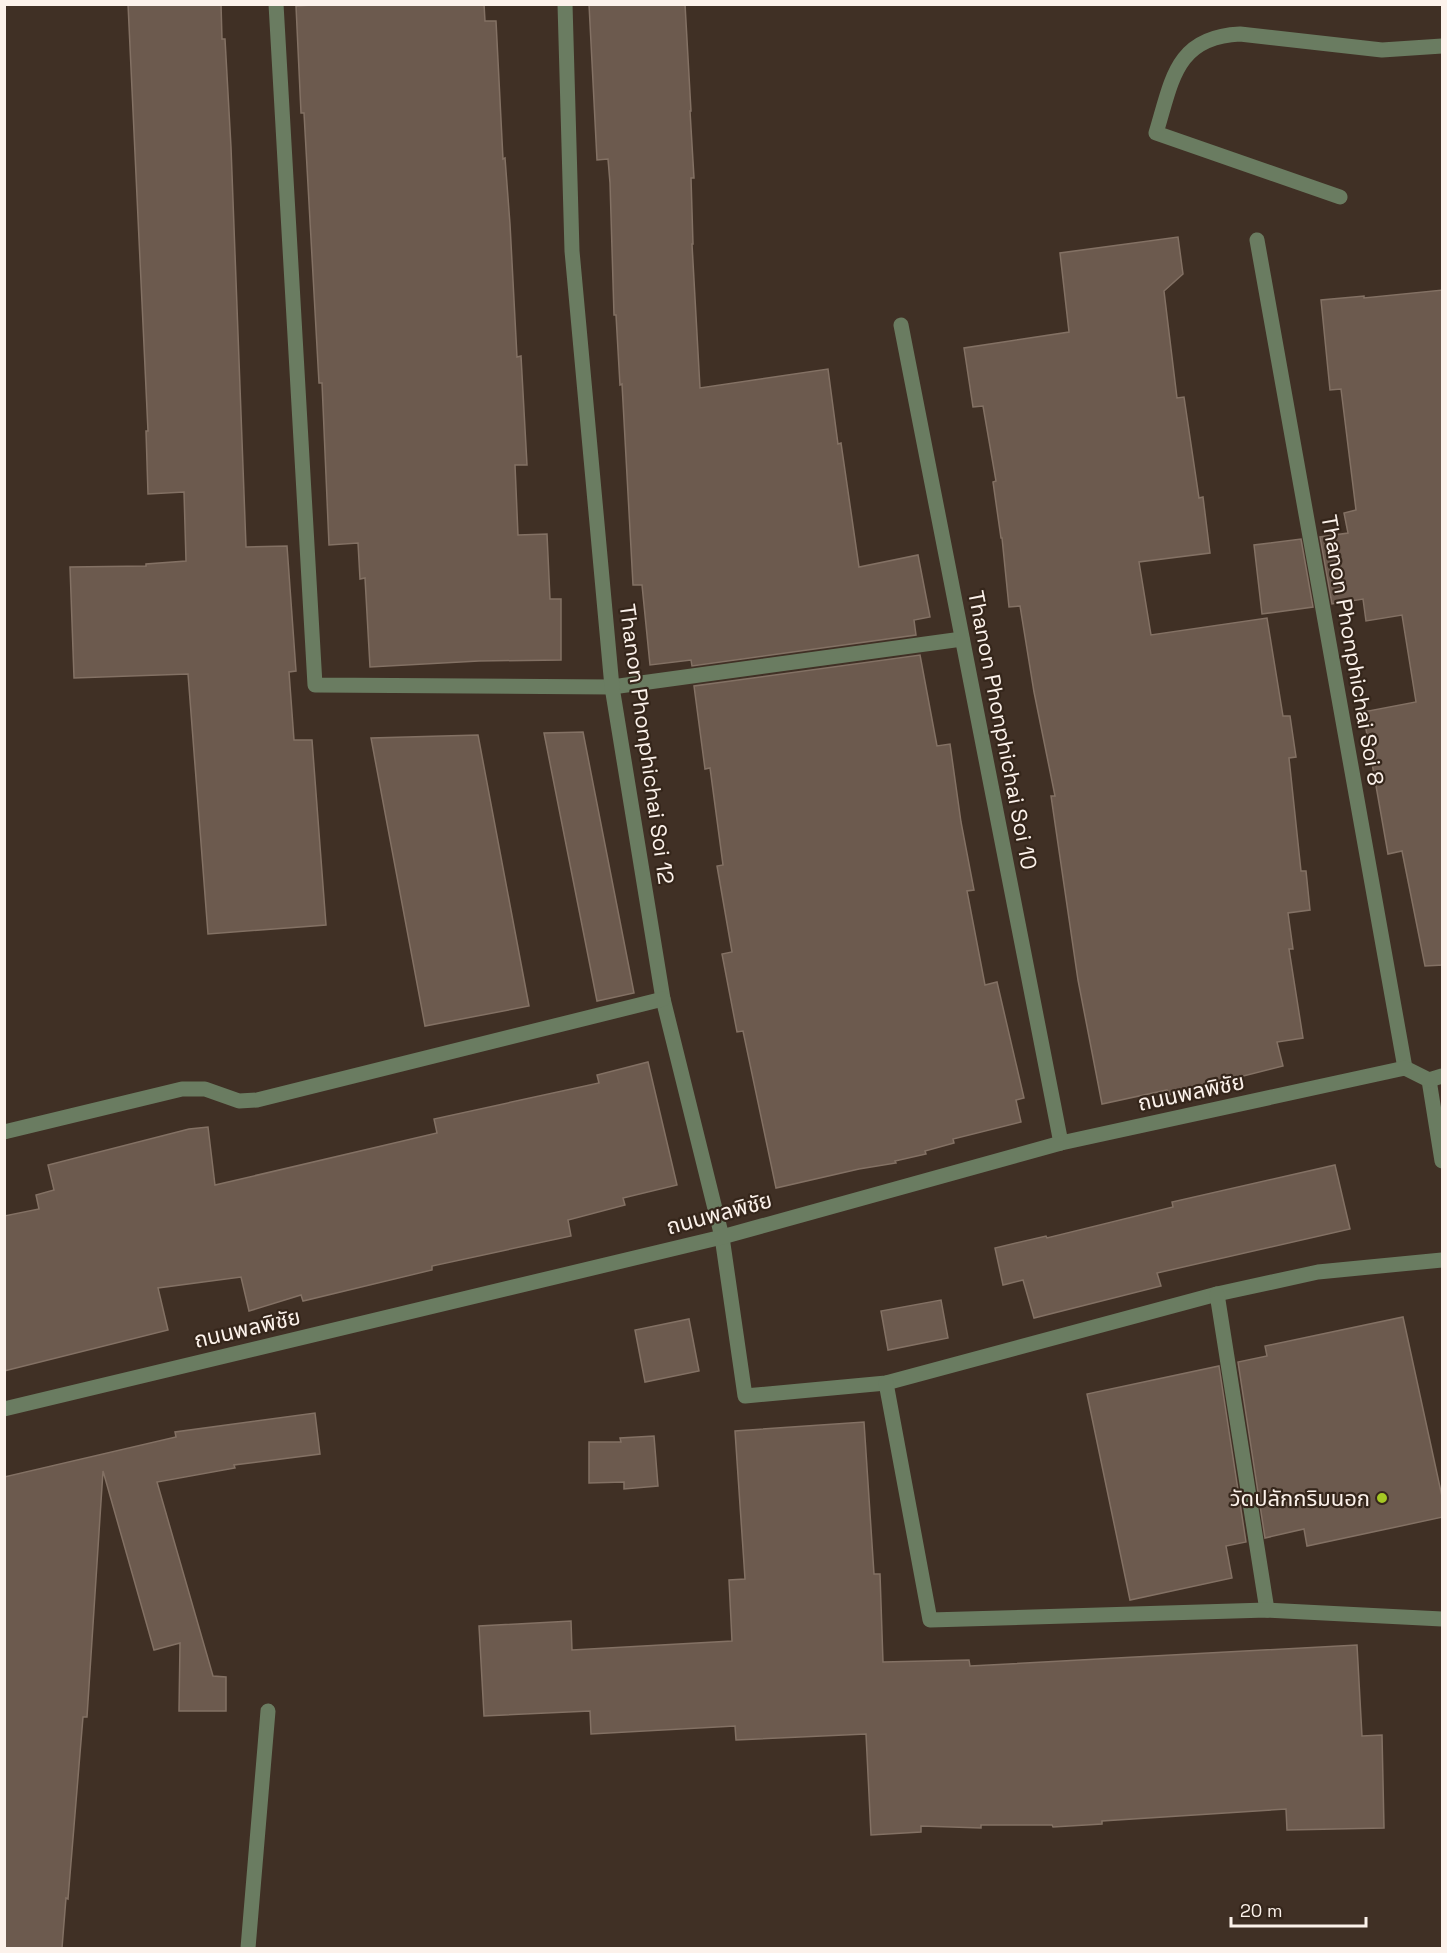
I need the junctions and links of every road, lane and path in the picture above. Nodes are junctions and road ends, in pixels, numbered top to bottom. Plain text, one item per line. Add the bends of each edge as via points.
1 (276, 4) edge
2 (565, 4) edge
3 (1443, 46) edge
4 (1340, 197) dead end
5 (1257, 240) dead end
6 (901, 325) dead end
7 (962, 639) junction
8 (612, 687) junction
9 (663, 999) junction
10 (1405, 1068) junction
11 (1436, 1078) edge
12 (4, 1132) edge
13 (1061, 1143) junction
14 (1443, 1161) edge
15 (722, 1237) junction
16 (1443, 1260) edge
17 (1217, 1294) junction
18 (886, 1383) junction
19 (4, 1409) edge
20 (1267, 1610) junction
21 (1443, 1619) edge
22 (268, 1710) dead end
23 (248, 1948) edge

1 - 8 street via 315,685
2 - 8 street, Thanon Phonphichai Soi 12 via 572,251
3 - 4 street via 1382,50 1220,35 1205,40 1182,61 1174,73 1156,133
5 - 10 street, Thanon Phonphichai Soi 8
6 - 7 street, Thanon Phonphichai Soi 10
7 - 8 street
7 - 13 street, Thanon Phonphichai Soi 10
8 - 9 street, Thanon Phonphichai Soi 12
9 - 12 street via 257,1100 239,1101 205,1089 182,1089
9 - 15 street, Thanon Phonphichai Soi 12
10 - 11 street
10 - 13 street, ถนนพลพิชัย
11 - 14 street
13 - 15 street, ถนนพลพิชัย
15 - 18 street, Thanon Phonphichai Soi 12 via 745,1396
15 - 19 street, ถนนพลพิชัย
16 - 17 street via 1318,1272
17 - 18 street
17 - 20 street
18 - 20 street via 930,1620
20 - 21 street
22 - 23 street

